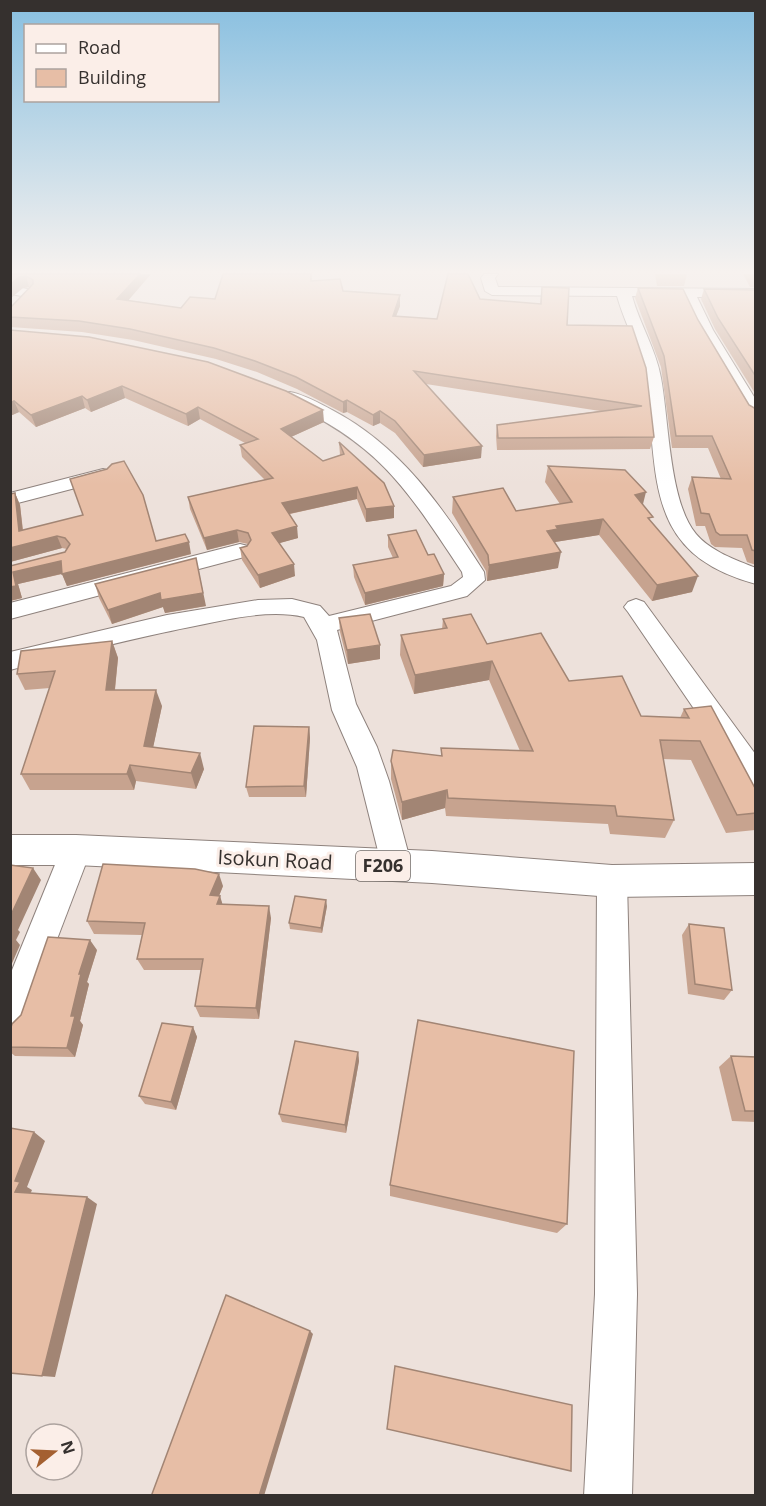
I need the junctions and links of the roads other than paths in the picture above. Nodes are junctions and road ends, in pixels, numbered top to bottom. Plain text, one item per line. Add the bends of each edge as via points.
1 (643, 344) edge
2 (713, 344) edge
3 (278, 392) edge
4 (756, 416) edge
5 (103, 475) edge
6 (10, 499) edge
7 (240, 551) edge
8 (756, 577) edge
9 (636, 607) dead end
10 (10, 610) edge
11 (324, 626) junction
12 (10, 661) edge
13 (756, 777) edge
14 (10, 850) edge
15 (76, 850) junction
16 (397, 867) junction
17 (756, 879) edge
18 (612, 881) junction
19 (10, 1019) edge
20 (608, 1496) edge

1 - 8 street via 649,358 673,511 685,535 702,549
2 - 4 street
3 - 11 street via 317,408 373,444 395,464 473,572 474,580 459,591
5 - 6 street
7 - 10 street
9 - 13 street
11 - 12 street via 313,611 284,605 147,627
11 - 16 street via 343,706 366,753
14 - 15 main road, Isokun Road / F206
15 - 16 main road, Isokun Road / F206
15 - 19 street
16 - 18 main road, Isokun Road / F206
17 - 18 main road, Isokun Road / F206
18 - 20 street via 616,1294

